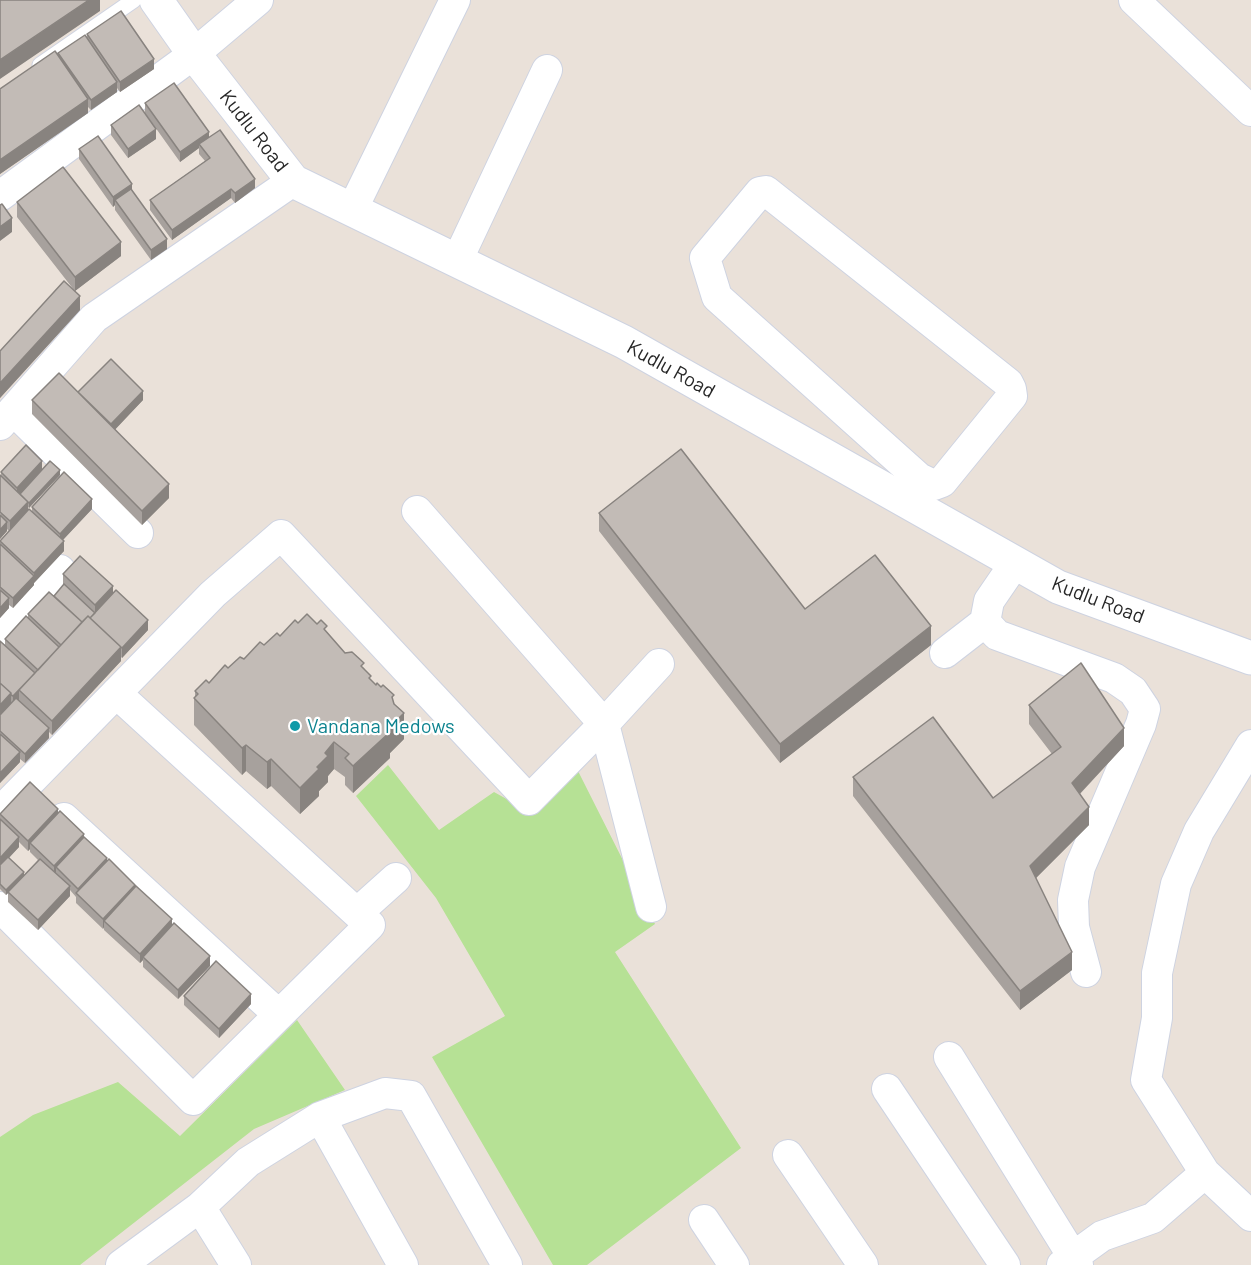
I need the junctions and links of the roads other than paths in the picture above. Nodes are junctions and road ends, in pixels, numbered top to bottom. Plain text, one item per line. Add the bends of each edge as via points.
1 (134, 0) edge
2 (156, 0) edge
3 (258, 0) edge
4 (455, 0) edge
5 (1134, 0) edge
6 (194, 54) junction
7 (547, 70) dead end
8 (29, 72) edge
9 (1251, 111) edge
10 (293, 181) junction
11 (0, 196) edge
12 (352, 210) junction
13 (457, 261) junction
14 (6, 417) edge
15 (911, 489) junction
16 (417, 511) dead end
17 (138, 533) dead end
18 (1015, 563) junction
19 (60, 570) dead end
20 (985, 622) junction
21 (0, 632) edge
22 (945, 653) dead end
23 (1251, 658) edge
24 (659, 664) dead end
25 (116, 693) junction
26 (604, 724) junction
27 (1251, 745) edge
28 (27, 784) junction
29 (0, 812) edge
30 (396, 878) dead end
31 (0, 907) edge
32 (651, 907) dead end
33 (357, 913) junction
34 (1086, 972) dead end
35 (279, 1014) junction
36 (949, 1056) dead end
37 (887, 1089) dead end
38 (320, 1117) junction
39 (788, 1155) dead end
40 (1205, 1173) junction
41 (200, 1207) junction
42 (1251, 1216) edge
43 (704, 1220) dead end
44 (1071, 1262) edge
45 (122, 1265) edge
46 (236, 1265) edge
47 (404, 1265) edge
48 (507, 1265) edge
49 (734, 1265) edge
50 (863, 1265) edge
51 (1005, 1265) edge

1 - 8 lane
2 - 6 street, Kudlu Road
3 - 6 street
4 - 12 street
5 - 9 street
6 - 10 street, Kudlu Road
6 - 11 street
7 - 13 street
10 - 12 street, Kudlu Road
10 - 14 street via 94,318
12 - 13 street, Kudlu Road
13 - 15 street, Kudlu Road
14 - 17 street
15 - 15 street via 942,482 1012,396 1008,383 766,191 760,192 705,258 717,297
15 - 18 street, Kudlu Road
16 - 26 street
18 - 20 street via 989,601
18 - 23 street, Kudlu Road via 1058,587
19 - 21 street
20 - 22 street
20 - 34 street via 997,635 1114,678 1133,691 1144,709 1080,867 1072,900 1074,927
24 - 26 street
25 - 26 street via 213,594 281,535 530,800
25 - 28 street
25 - 33 street
26 - 32 street
27 - 40 street via 1199,831 1176,884 1157,973 1157,1018 1146,1080
28 - 29 street
28 - 35 street
30 - 33 street
31 - 35 street via 193,1100
33 - 35 street via 370,925
36 - 44 street
37 - 51 street
38 - 41 street via 248,1162
38 - 47 street
38 - 48 street via 385,1093 411,1096
39 - 50 street
40 - 42 street
40 - 44 street via 1153,1218 1102,1236
41 - 45 street
41 - 46 street
43 - 49 street

